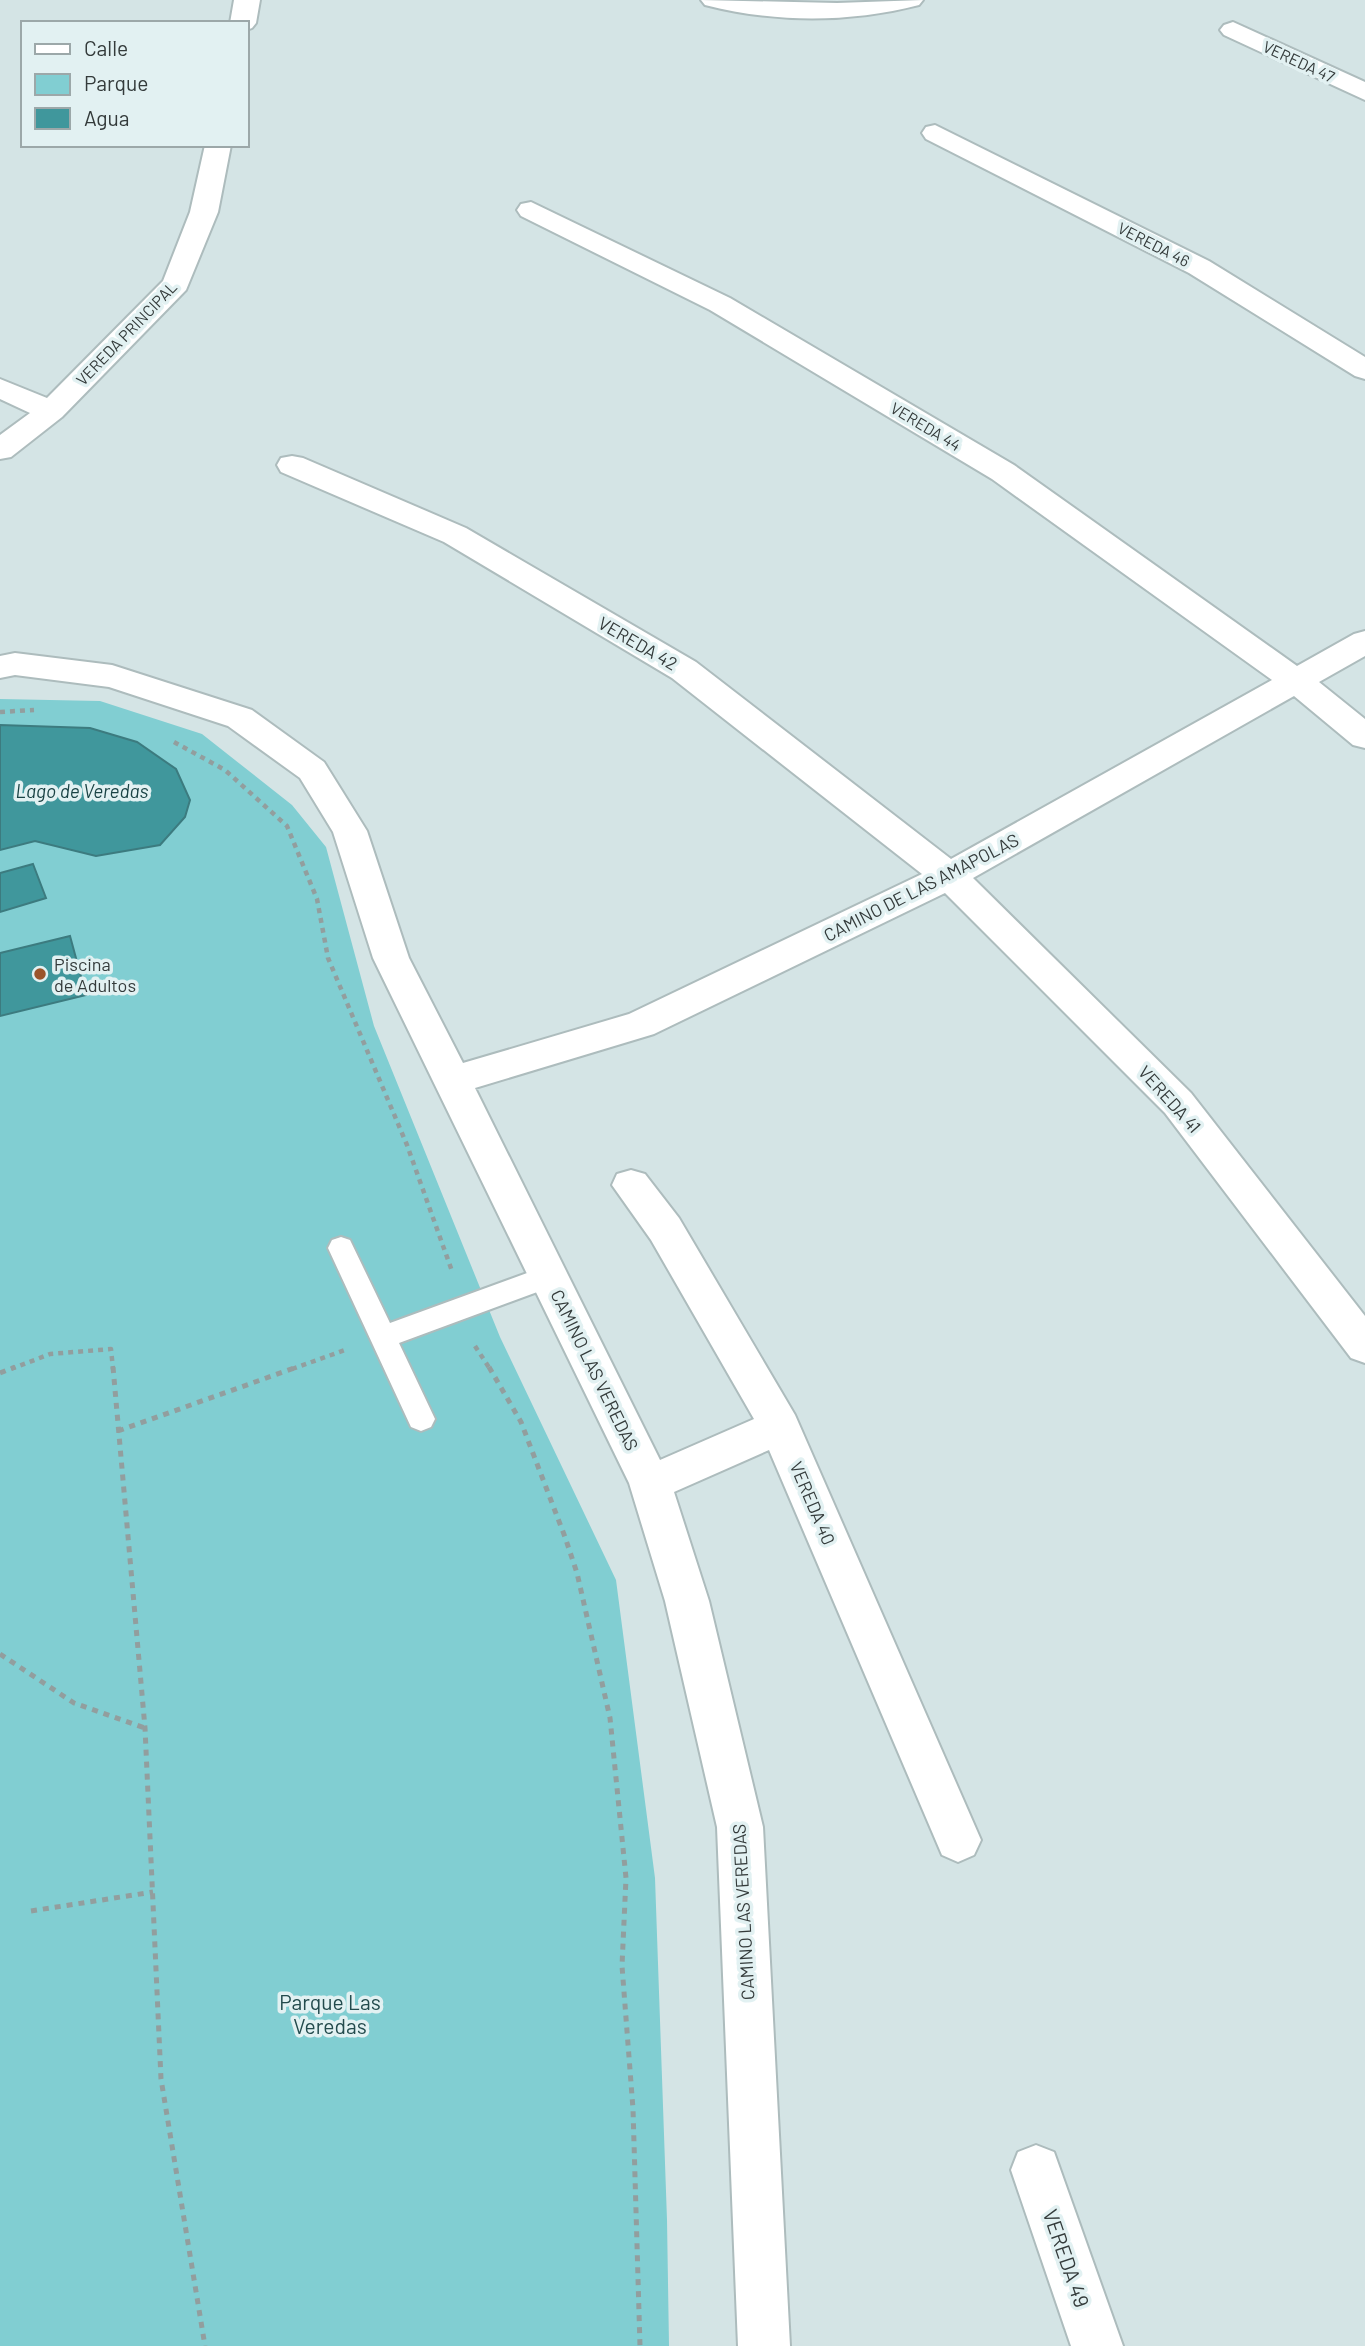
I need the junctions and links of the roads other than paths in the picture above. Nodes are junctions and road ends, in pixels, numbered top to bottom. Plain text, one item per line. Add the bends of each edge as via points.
1 (247, 0) edge
2 (714, 0) edge
3 (910, 0) edge
4 (243, 21) edge
5 (1233, 30) dead end
6 (1365, 92) edge
7 (935, 133) dead end
8 (218, 147) edge
9 (531, 210) dead end
10 (1365, 370) edge
11 (0, 388) edge
12 (51, 411) junction
13 (0, 450) edge
14 (292, 465) dead end
15 (1365, 642) edge
16 (0, 667) edge
17 (1296, 681) junction
18 (1365, 737) edge
19 (949, 876) junction
20 (453, 1080) junction
21 (631, 1185) dead end
22 (341, 1248) dead end
23 (549, 1276) junction
24 (383, 1336) junction
25 (1365, 1346) edge
26 (421, 1419) dead end
27 (780, 1427) junction
28 (650, 1483) junction
29 (958, 1840) dead end
30 (1036, 2170) dead end
31 (764, 2346) edge
32 (1097, 2346) edge

1 - 4 street
2 - 3 street via 841,12
5 - 6 street, VEREDA 47
7 - 10 street, VEREDA 46 via 1199,267
8 - 12 street, VEREDA PRINCIPAL via 204,212 176,284
9 - 17 street, VEREDA 44 via 720,304 1003,472
11 - 12 street
12 - 13 street, VEREDA PRINCIPAL
14 - 19 street, VEREDA 42 via 455,535 684,670
15 - 17 street, CAMINO DE LAS AMAPOLAS
16 - 20 street, CAMINO LAS VEREDAS via 15,664 112,676 189,701 240,718 312,770 350,831 391,958
17 - 18 street, VEREDA 44
17 - 19 street, CAMINO DE LAS AMAPOLAS
19 - 20 street, CAMINO DE LAS AMAPOLAS via 641,1024
19 - 25 street, VEREDA 41 via 1178,1102
20 - 23 street, CAMINO LAS VEREDAS
21 - 27 street, VEREDA 40 via 665,1229
22 - 24 lane
23 - 24 lane
23 - 28 street, CAMINO LAS VEREDAS
24 - 26 lane
27 - 28 street
27 - 29 street, VEREDA 40
28 - 31 street, CAMINO LAS VEREDAS via 687,1601 740,1827
30 - 32 street, VEREDA 49

